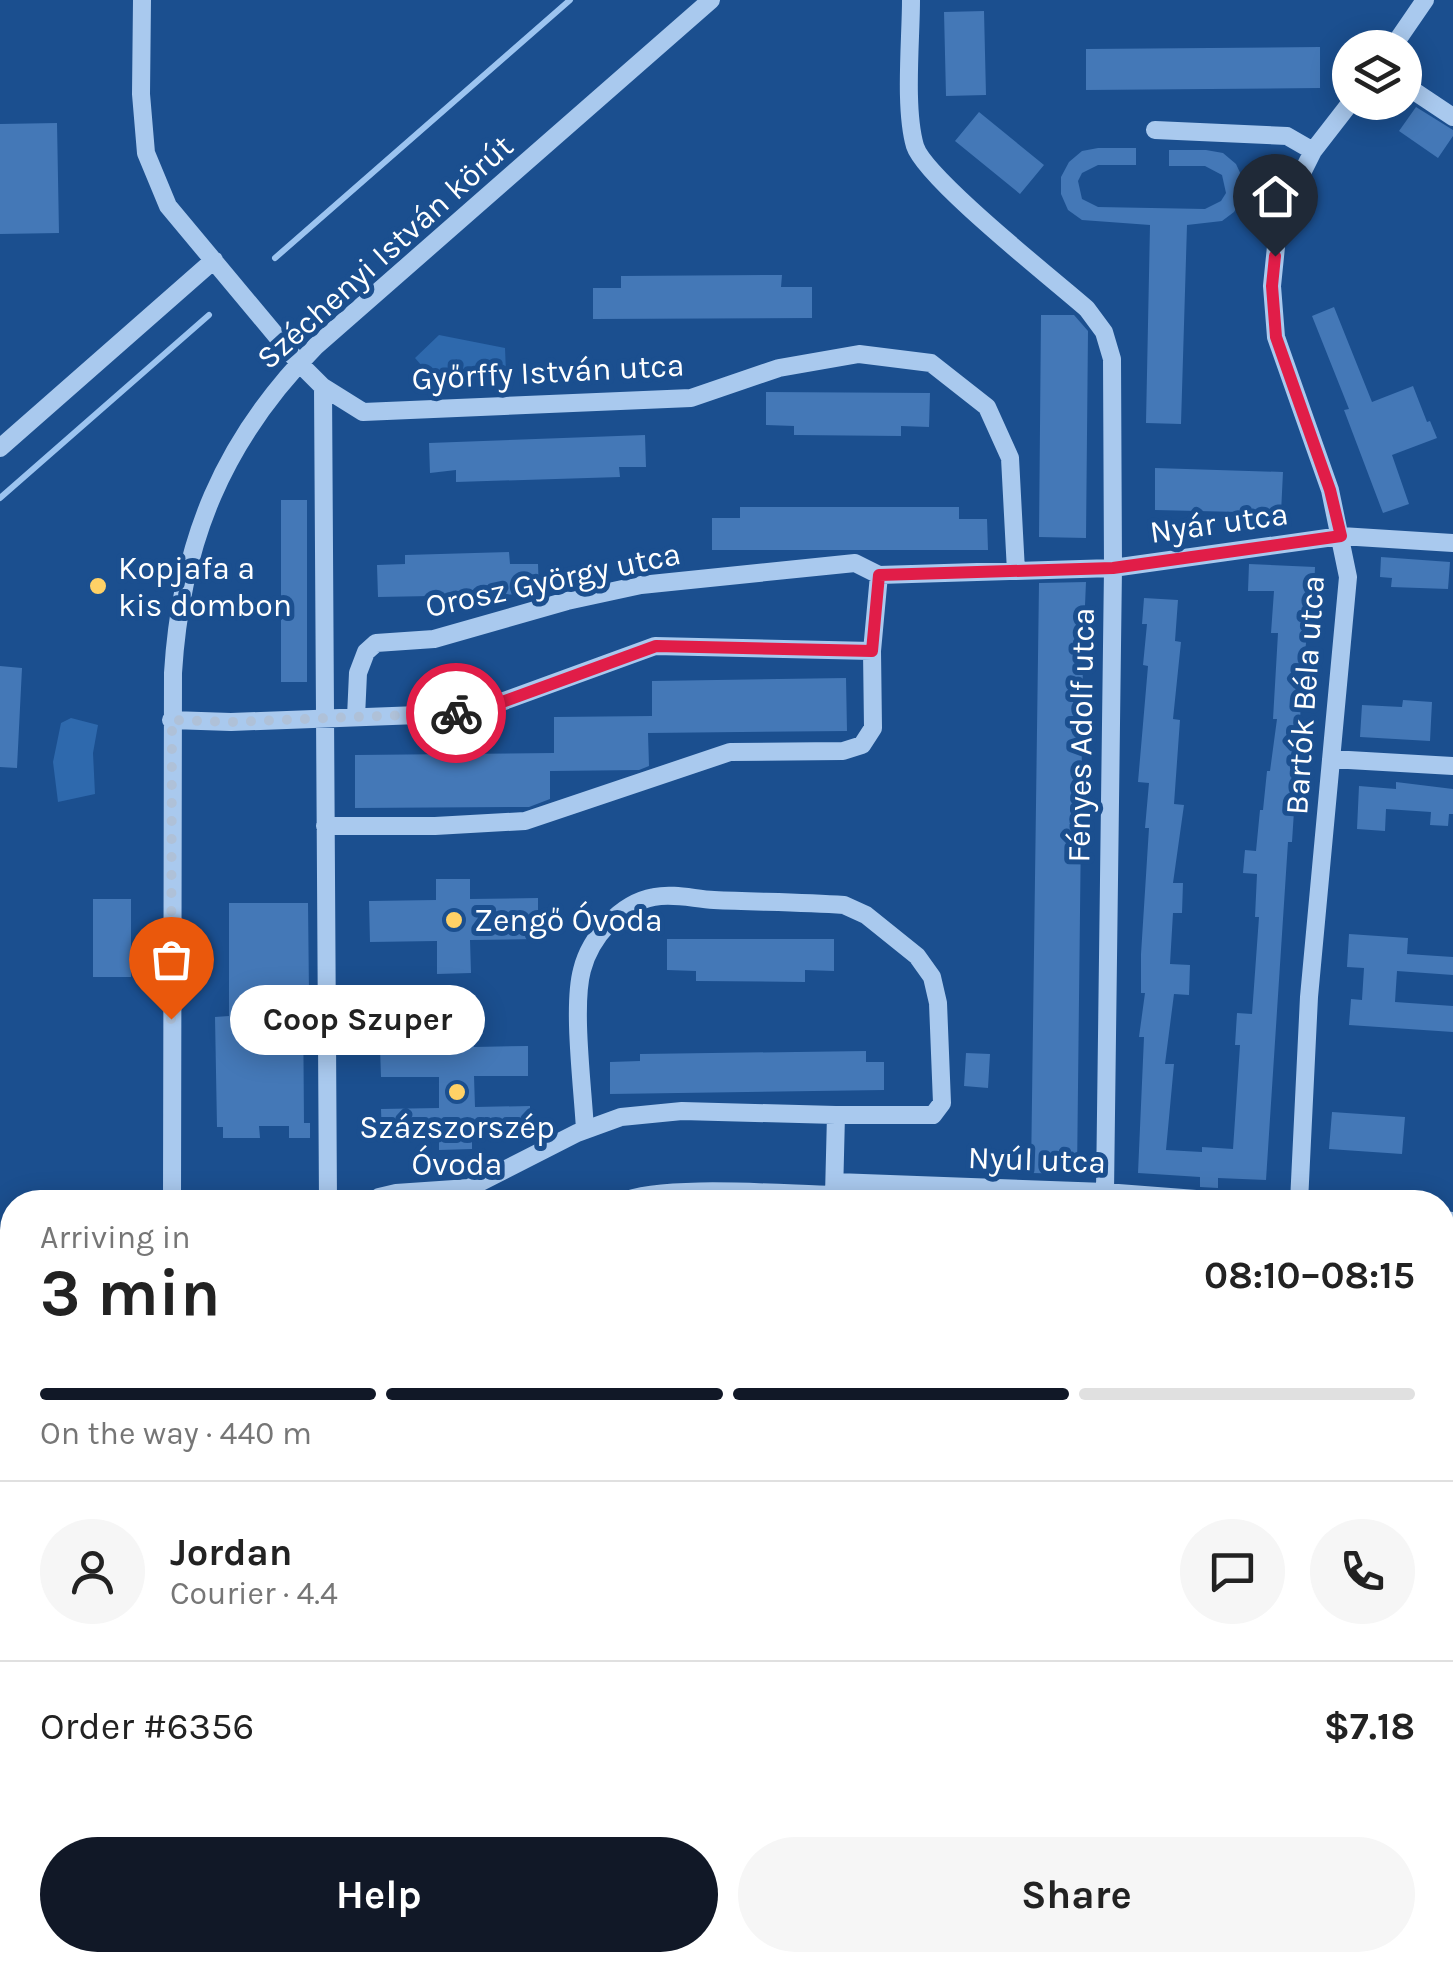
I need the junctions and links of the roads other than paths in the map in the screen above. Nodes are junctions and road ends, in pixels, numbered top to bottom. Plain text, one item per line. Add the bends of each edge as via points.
1 (142, 0) edge
2 (711, 0) edge
3 (911, 0) edge
4 (1424, 0) edge
5 (1404, 30) edge
6 (1422, 96) edge
7 (1453, 116) edge
8 (1337, 120) edge
9 (1155, 130) dead end
10 (1313, 151) junction
11 (214, 260) junction
12 (299, 363) junction
13 (323, 387) junction
14 (0, 448) edge
15 (1341, 536) junction
16 (1453, 543) edge
17 (1113, 568) junction
18 (1016, 571) junction
19 (879, 575) junction
20 (872, 651) junction
21 (356, 716) junction
22 (325, 718) junction
23 (172, 720) junction
24 (1331, 759) junction
25 (1453, 766) edge
26 (326, 826) junction
27 (836, 1115) junction
28 (585, 1130) junction
29 (172, 1190) edge
30 (328, 1190) edge
31 (445, 1190) edge
32 (835, 1190) edge
33 (1092, 1190) edge
34 (1300, 1190) edge

1 - 11 street, Győrffy István utca via 146,153 168,206
2 - 12 street, Széchenyi István körút
3 - 17 street, Fényes Adolf utca via 911,121 924,162 1087,309 1104,332 1112,359
4 - 5 street
6 - 7 street
8 - 10 street, Bartók Béla utca
9 - 10 street via 1288,136
10 - 15 street, Bartók Béla utca via 1278,227 1272,286 1276,337
11 - 12 street, Győrffy István utca
11 - 14 street
12 - 13 street, Győrffy István utca
12 - 23 street, Széchenyi István körút via 237,443 209,497 176,624
13 - 18 street, Győrffy István utca via 362,412 691,398 779,368 858,354 931,363 987,407 1010,458
13 - 22 street
15 - 16 street, Nyár utca
15 - 17 street, Nyár utca
15 - 24 street, Bartók Béla utca via 1348,578
17 - 18 street, Orosz György utca
17 - 33 street, Fényes Adolf utca
18 - 19 street, Orosz György utca
19 - 20 street
19 - 21 street, Orosz György utca via 855,564 641,584 434,639 376,643 358,673
20 - 21 street via 656,646 472,713
20 - 26 street via 873,728 862,745 843,752 730,752 525,820
21 - 22 street
22 - 23 street
22 - 26 street
23 - 29 street, Széchenyi István körút
24 - 25 street
24 - 34 street, Bartók Béla utca
26 - 30 street
27 - 28 street via 682,1111 621,1117
27 - 28 street via 918,1117 933,1115 942,1102 938,1003 932,977 916,956 844,905 666,896 624,910 589,950 581,973
27 - 32 street
28 - 31 street via 469,1188

